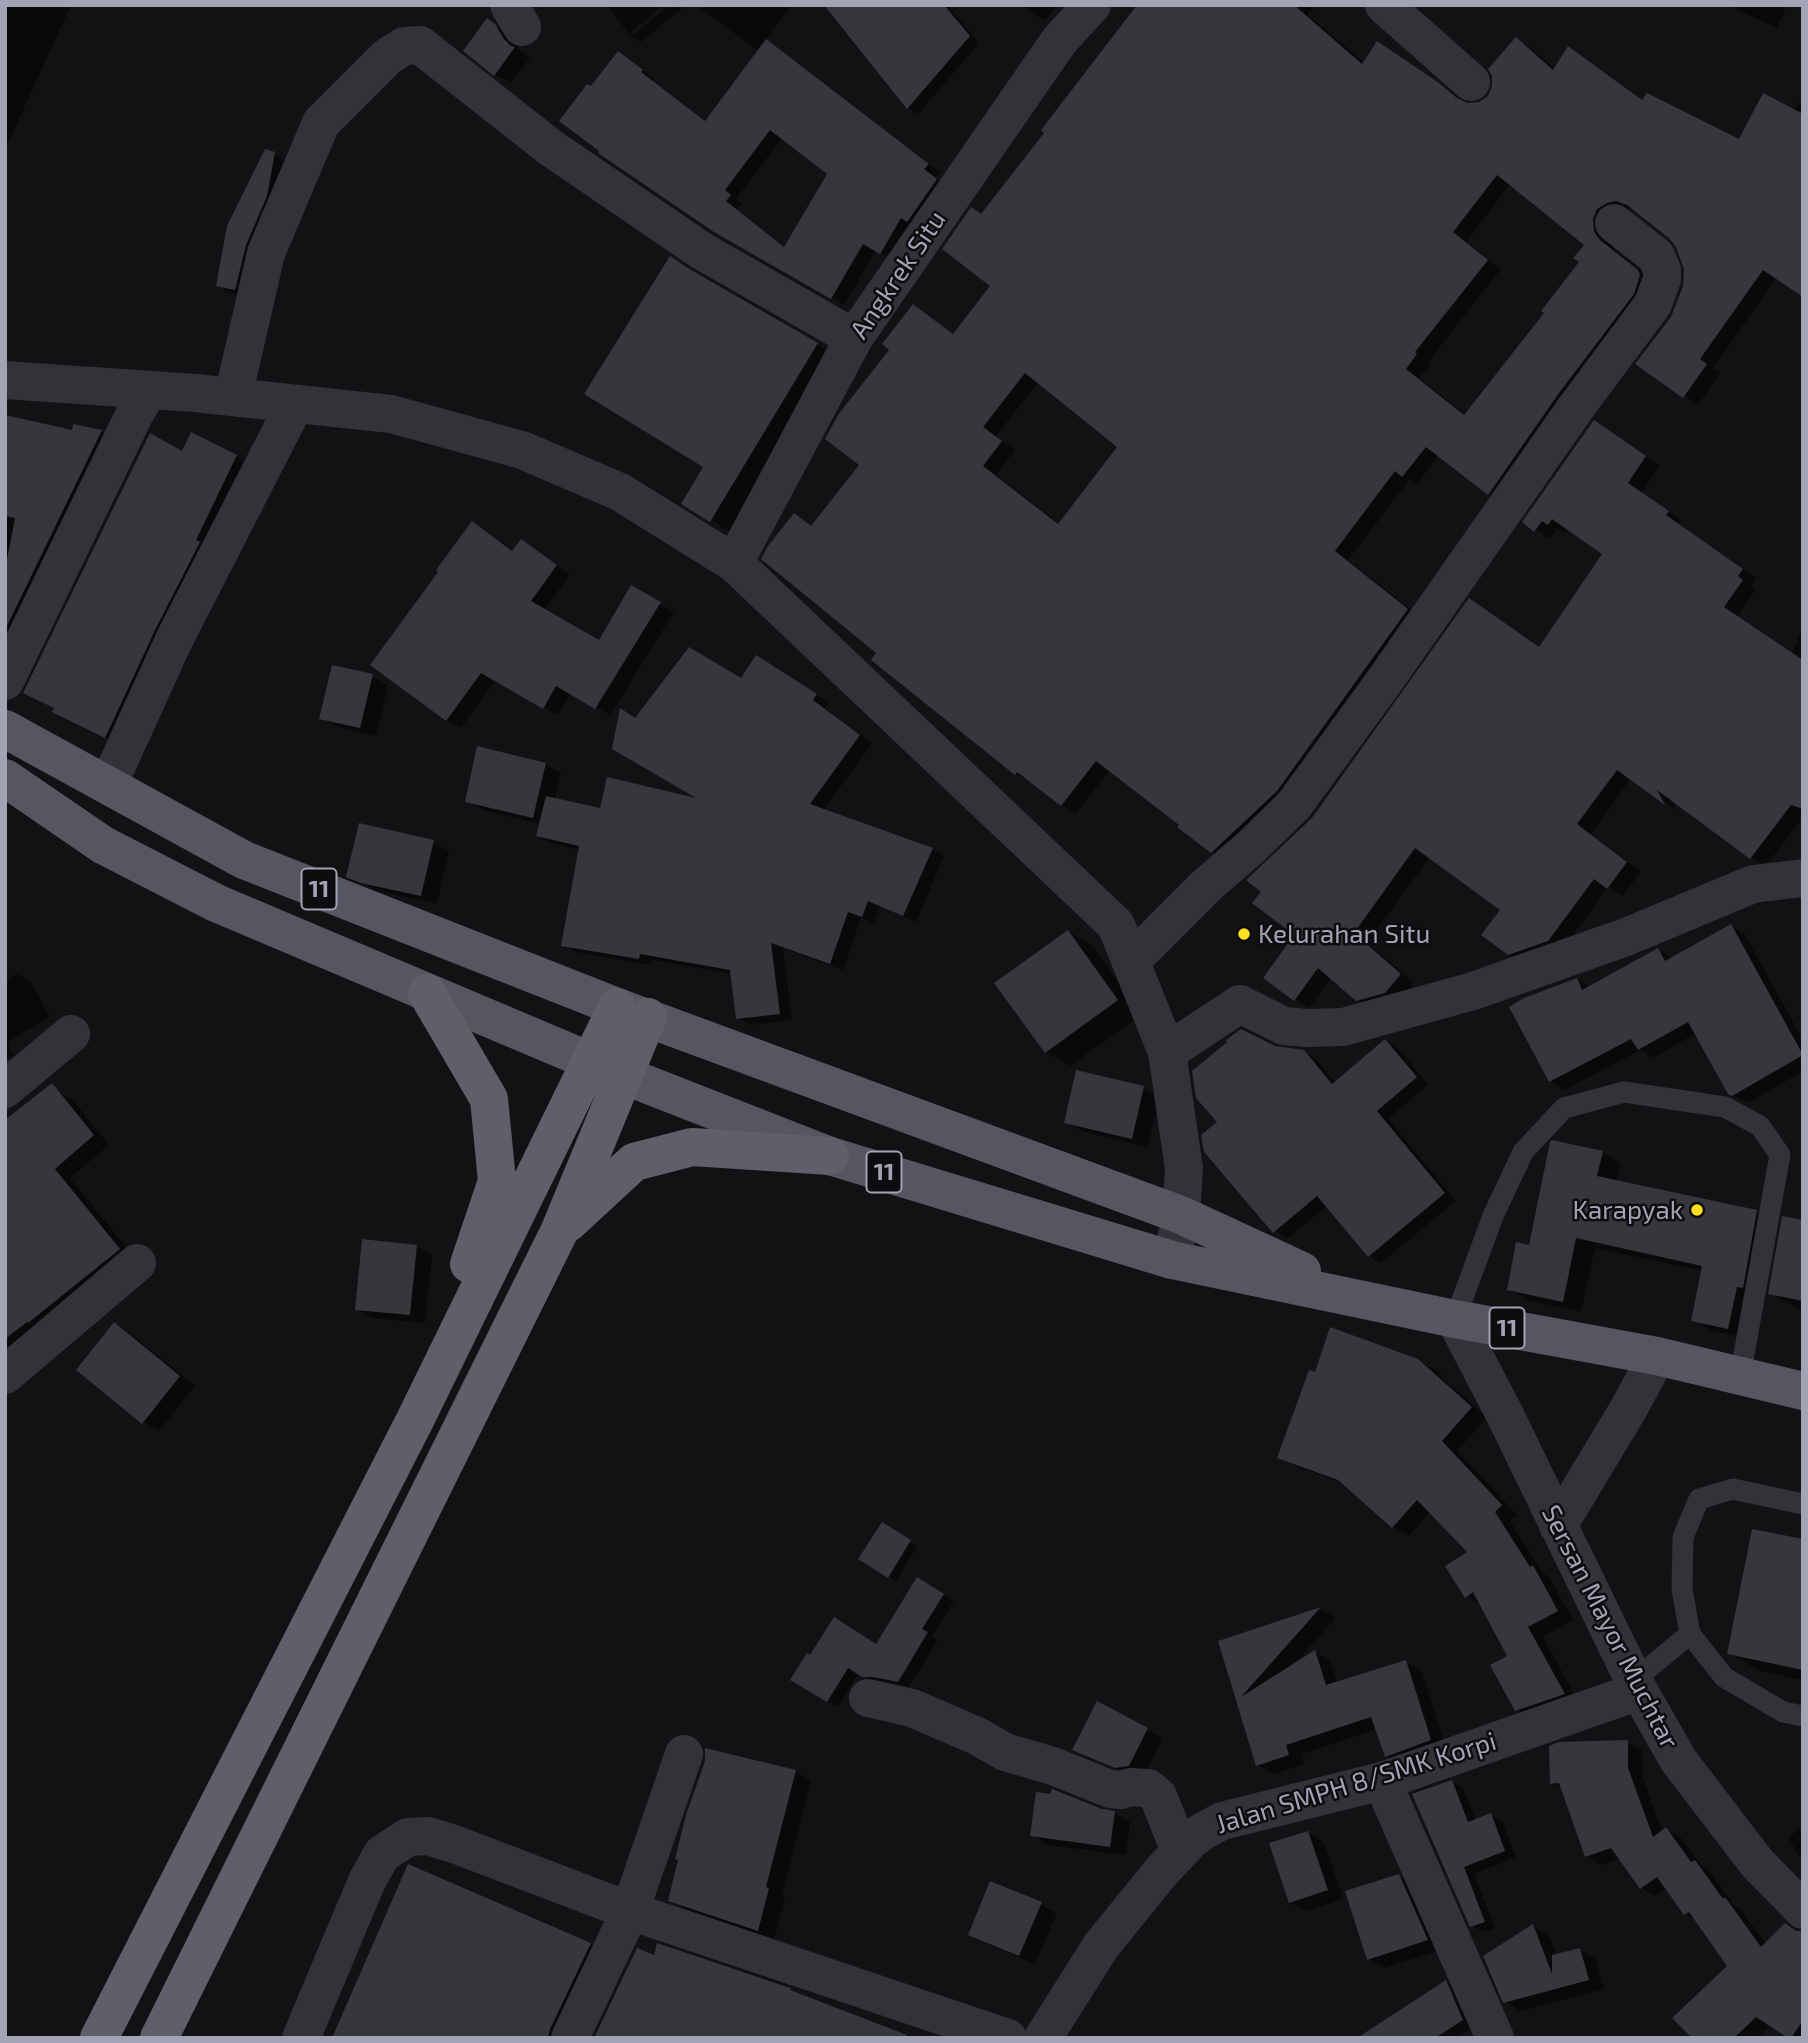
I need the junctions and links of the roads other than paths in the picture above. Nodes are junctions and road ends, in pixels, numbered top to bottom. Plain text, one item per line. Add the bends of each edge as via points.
1 (1092, 5) edge
2 (1384, 5) edge
3 (1471, 82) dead end
4 (1614, 223) dead end
5 (854, 338) junction
6 (5, 380) edge
7 (149, 390) junction
8 (233, 397) junction
9 (295, 404) junction
10 (734, 563) junction
11 (5, 681) edge
12 (5, 729) edge
13 (5, 778) edge
14 (108, 785) junction
15 (1803, 878) edge
16 (1131, 961) junction
17 (427, 993) junction
18 (633, 1012) junction
19 (71, 1034) dead end
20 (1167, 1052) junction
21 (607, 1067) junction
22 (5, 1088) edge
23 (830, 1156) junction
24 (1181, 1215) junction
25 (559, 1232) junction
26 (1172, 1260) junction
27 (137, 1263) dead end
28 (1358, 1297) junction
29 (1455, 1318) junction
30 (1657, 1356) junction
31 (5, 1375) edge
32 (1740, 1376) junction
33 (1803, 1391) edge
34 (416, 1418) junction
35 (1803, 1504) edge
36 (1558, 1526) junction
37 (1690, 1634) junction
38 (1636, 1685) junction
39 (868, 1698) dead end
40 (1803, 1716) edge
41 (684, 1754) dead end
42 (1382, 1781) junction
43 (1180, 1851) junction
44 (1803, 1910) edge
45 (630, 1911) junction
46 (99, 2038) edge
47 (159, 2038) edge
48 (301, 2038) edge
49 (570, 2038) edge
50 (1008, 2038) edge
51 (1043, 2038) edge
52 (1495, 2038) edge

1 - 5 street, Angkrek Situ via 1059,41
2 - 3 street
4 - 16 street via 1659,263 1662,279 1653,304 1294,804
5 - 8 street via 702,251 551,148 420,46 404,46 321,123 266,253
5 - 10 street, Angkrek Situ
6 - 7 street
7 - 8 street
7 - 11 street
8 - 9 street
9 - 10 street via 391,414 522,450 620,492
9 - 14 street via 174,640
10 - 16 street via 1116,925
12 - 14 highway, 11
13 - 17 highway, 11 via 103,845 216,903
14 - 18 highway, 11 via 244,860
15 - 20 street via 1754,884 1626,937 1473,991 1343,1027 1284,1026 1240,1004
16 - 20 street
17 - 21 highway, 11
17 - 34 highway via 489,1099 497,1181
18 - 21 highway
18 - 24 highway, 11
19 - 22 street
20 - 24 street via 1184,1169
21 - 23 highway, 11
21 - 25 highway
21 - 34 highway
23 - 25 highway via 692,1147 634,1162
23 - 26 highway, 11
24 - 26 street
24 - 28 highway, 11
25 - 47 highway
26 - 28 highway, 11
27 - 31 street
28 - 29 highway, 11
29 - 30 highway, 11
29 - 32 lane via 1493,1216 1523,1152 1564,1108 1624,1092 1725,1107 1760,1126 1780,1155
29 - 36 street, Sersan Mayor Muchtar
30 - 32 highway, 11
30 - 36 street
32 - 33 highway, 11
34 - 46 highway
35 - 37 lane via 1733,1489 1699,1499 1683,1537 1682,1589
36 - 38 street, Sersan Mayor Muchtar
37 - 38 lane
37 - 40 lane via 1724,1677 1783,1712
38 - 42 street, Jalan SMPH 8/SMK Korpi
38 - 44 street, Sersan Mayor Muchtar via 1679,1761 1757,1863
39 - 43 street via 912,1708 1005,1752 1110,1789 1148,1788 1158,1796
41 - 45 street
42 - 43 street, Jalan SMPH 8/SMK Korpi via 1222,1821
42 - 52 street
43 - 51 street, Jalan SMPH 8/SMK Korpi via 1101,1946
45 - 48 street via 454,1844 428,1836 408,1837 382,1854 366,1881
45 - 49 street
45 - 50 street

